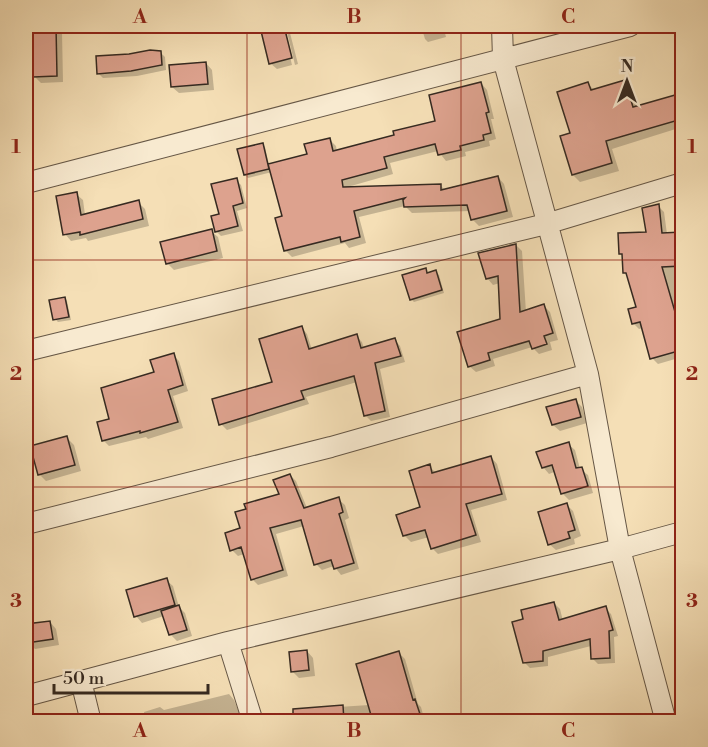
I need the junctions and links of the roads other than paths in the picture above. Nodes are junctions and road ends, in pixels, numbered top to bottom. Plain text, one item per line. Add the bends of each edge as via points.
1 (502, 26) edge
2 (630, 26) edge
3 (503, 58) junction
4 (26, 183) edge
5 (682, 183) edge
6 (546, 224) junction
7 (26, 351) edge
8 (588, 374) junction
9 (26, 524) edge
10 (682, 532) edge
11 (620, 549) junction
12 (228, 642) junction
13 (81, 681) junction
14 (26, 696) edge
15 (91, 722) edge
16 (253, 722) edge
17 (666, 722) edge

1 - 3 street
2 - 3 street
3 - 4 street
3 - 6 street
5 - 6 street
6 - 7 street
6 - 8 street
8 - 9 street via 331,447
8 - 11 street
10 - 11 street
11 - 12 street
11 - 17 street
12 - 13 street
12 - 16 street
13 - 14 street
13 - 15 street

